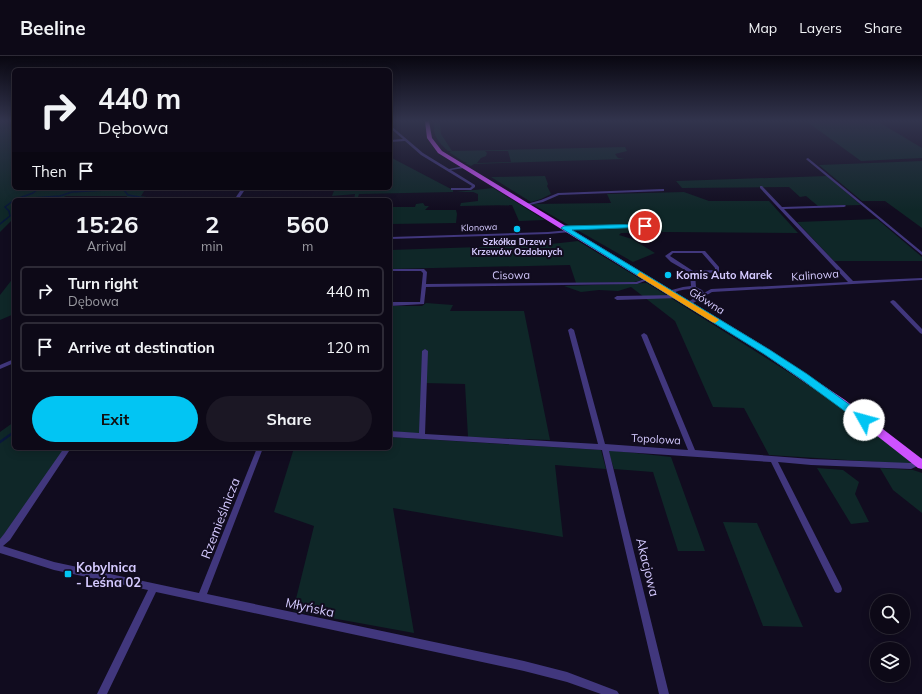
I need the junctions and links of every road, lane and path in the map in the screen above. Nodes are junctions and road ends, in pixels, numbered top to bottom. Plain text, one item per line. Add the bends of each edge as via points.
1 (418, 151) edge
2 (439, 151) edge
3 (808, 159) dead end
4 (464, 167) junction
5 (448, 170) junction
6 (761, 187) dead end
7 (452, 189) dead end
8 (663, 190) dead end
9 (525, 205) junction
10 (844, 206) dead end
11 (781, 208) junction
12 (645, 226) dead end
13 (566, 229) junction
14 (392, 238) edge
15 (922, 254) edge
16 (392, 270) edge
17 (692, 274) junction
18 (648, 279) junction
19 (922, 279) edge
20 (851, 282) junction
21 (424, 286) junction
22 (694, 288) junction
23 (670, 292) junction
24 (703, 295) junction
25 (677, 297) junction
26 (617, 298) dead end
27 (892, 302) dead end
28 (392, 304) edge
29 (688, 304) junction
30 (571, 330) dead end
31 (922, 332) edge
32 (644, 335) dead end
33 (425, 351) dead end
34 (12, 362) edge
35 (0, 367) edge
36 (392, 434) edge
37 (422, 436) junction
38 (604, 447) junction
39 (67, 450) edge
40 (259, 450) edge
41 (693, 452) junction
42 (773, 459) junction
43 (921, 463) edge
44 (0, 544) edge
45 (0, 548) edge
46 (154, 586) junction
47 (838, 589) dead end
48 (202, 597) junction
49 (611, 693) edge
50 (102, 694) edge
51 (664, 694) edge

1 - 5 street
2 - 4 main road, Główna
3 - 15 street
4 - 5 street
4 - 9 main road, Główna
5 - 7 street via 474,186 471,189
6 - 11 street
8 - 9 street via 558,194
9 - 13 main road, Główna
10 - 11 street
11 - 20 street
12 - 13 street, Klonowa
13 - 14 street, Klonowa via 548,233
13 - 18 main road, Główna
16 - 21 street via 424,270
17 - 17 street via 667,256 668,254 703,252 717,268 717,271
17 - 22 street
18 - 21 street, Cisowa via 637,283
18 - 23 main road, Główna
19 - 20 street, Kalinowa
20 - 24 street, Kalinowa via 711,291
21 - 28 street via 422,303
22 - 23 street
22 - 24 street
23 - 25 main road, Główna
24 - 29 street, Kalinowa
25 - 26 street
25 - 29 main road, Główna
27 - 31 street
29 - 43 main road, Główna via 804,376
30 - 38 street, Akacjowa
32 - 41 street
33 - 37 street
34 - 35 street
36 - 37 street, Topolowa
37 - 38 street, Topolowa
38 - 41 street, Topolowa
38 - 51 street, Akacjowa
39 - 44 street
40 - 48 street, Rzemieślnicza
41 - 42 street, Topolowa
42 - 43 street, Topolowa via 911,466
42 - 47 street
45 - 46 street, Młyńska via 23,558 54,566
46 - 48 street, Młyńska
46 - 50 street
48 - 49 street, Młyńska via 524,666 567,677

